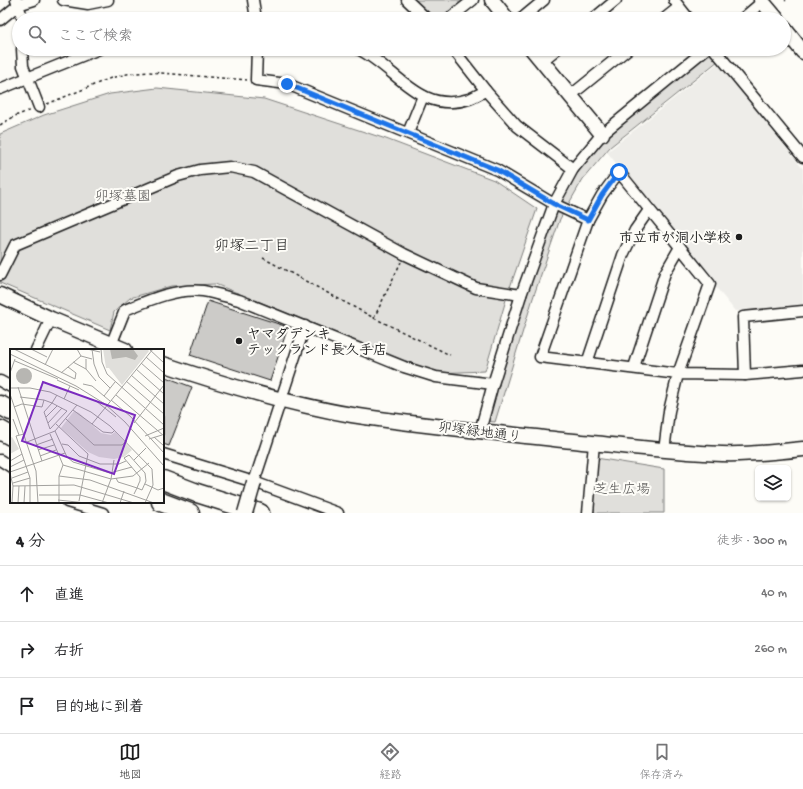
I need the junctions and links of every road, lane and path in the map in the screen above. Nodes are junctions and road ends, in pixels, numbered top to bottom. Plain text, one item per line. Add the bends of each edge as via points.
1 (34, 0) edge
2 (63, 0) edge
3 (108, 0) edge
4 (253, 0) edge
5 (407, 0) edge
6 (473, 0) edge
7 (492, 0) edge
8 (544, 0) edge
9 (616, 0) edge
10 (762, 1) edge
11 (17, 3) edge
12 (676, 3) edge
13 (255, 12) edge
14 (420, 12) edge
15 (458, 12) edge
16 (501, 12) edge
17 (529, 12) edge
18 (601, 12) edge
19 (669, 12) edge
20 (683, 12) edge
21 (750, 12) edge
22 (771, 12) edge
23 (0, 20) edge
24 (791, 37) edge
25 (803, 52) edge
26 (22, 56) edge
27 (81, 56) edge
28 (257, 56) edge
29 (370, 56) edge
30 (458, 56) edge
31 (538, 56) edge
32 (548, 56) edge
33 (619, 56) edge
34 (697, 56) edge
35 (720, 56) edge
36 (542, 61) junction
37 (27, 77) junction
38 (256, 80) junction
39 (0, 89) edge
40 (486, 91) junction
41 (423, 96) junction
42 (570, 96) junction
43 (39, 107) junction
44 (0, 125) edge
45 (408, 133) junction
46 (602, 134) junction
47 (803, 157) edge
48 (573, 169) junction
49 (554, 204) junction
50 (649, 210) junction
51 (588, 220) junction
52 (680, 247) junction
53 (404, 254) junction
54 (263, 258) dead end
55 (0, 275) edge
56 (0, 295) edge
57 (521, 295) junction
58 (803, 311) edge
59 (374, 318) junction
60 (51, 319) junction
61 (305, 326) junction
62 (111, 345) junction
63 (36, 349) edge
64 (122, 349) edge
65 (450, 355) dead end
66 (587, 363) junction
67 (164, 364) edge
68 (634, 368) junction
69 (803, 370) edge
70 (678, 374) junction
71 (745, 375) junction
72 (0, 381) edge
73 (493, 384) junction
74 (10, 387) edge
75 (281, 399) junction
76 (0, 405) edge
77 (10, 410) edge
78 (0, 430) edge
79 (480, 431) junction
80 (10, 435) edge
81 (594, 443) junction
82 (803, 449) edge
83 (664, 451) junction
84 (164, 454) edge
85 (0, 460) edge
86 (10, 466) edge
87 (164, 480) edge
88 (254, 482) junction
89 (70, 503) edge
90 (164, 503) edge
91 (103, 513) edge
92 (190, 513) edge
93 (245, 513) edge
94 (260, 513) edge
95 (338, 513) edge
96 (588, 513) edge

1 - 11 street
2 - 3 street via 88,4
4 - 13 street
5 - 14 street
6 - 15 street
7 - 16 street
8 - 17 street
9 - 18 street
10 - 21 street
10 - 22 street
11 - 23 street
12 - 19 street
12 - 20 street
24 - 25 street
26 - 37 street
27 - 37 street
28 - 38 street
29 - 41 street
30 - 40 street
31 - 36 street
32 - 36 street
33 - 42 street
34 - 46 street
35 - 47 street
36 - 42 street
37 - 39 street
37 - 43 street
38 - 43 path via 148,72 127,74
38 - 45 street via 287,84
40 - 41 street via 460,101 440,101
40 - 48 street via 517,126
41 - 45 street
42 - 46 street
43 - 44 path
45 - 49 street via 497,170
46 - 48 street
48 - 49 street
49 - 51 street
49 - 57 street
50 - 51 street via 619,172
50 - 52 street
50 - 66 street via 635,230 623,255
51 - 66 street via 540,357
52 - 68 street via 665,273
52 - 70 street via 710,284
53 - 55 street via 254,172 230,167 200,170 178,176 14,245
53 - 57 street via 476,288
53 - 59 path
54 - 59 path
56 - 60 street
57 - 73 street
58 - 71 street via 743,317
59 - 65 path
60 - 62 street
60 - 63 street
61 - 62 street via 221,294 181,292 153,298 125,310
61 - 73 street via 404,367 436,377
61 - 75 street
62 - 64 street
66 - 68 street
67 - 75 street, 卯塚緑地通り
68 - 70 street
69 - 71 street
70 - 71 street
70 - 83 street via 669,411
72 - 74 street
73 - 79 street
75 - 79 street, 卯塚緑地通り via 351,414
75 - 88 street
76 - 77 highway
78 - 80 highway
79 - 81 street, 卯塚緑地通り
81 - 83 street, 卯塚緑地通り
81 - 96 street
82 - 83 street, 卯塚緑地通り via 723,454
84 - 88 street
85 - 86 street
87 - 94 highway
88 - 93 street, bridge
88 - 95 street
89 - 91 street
90 - 92 highway

